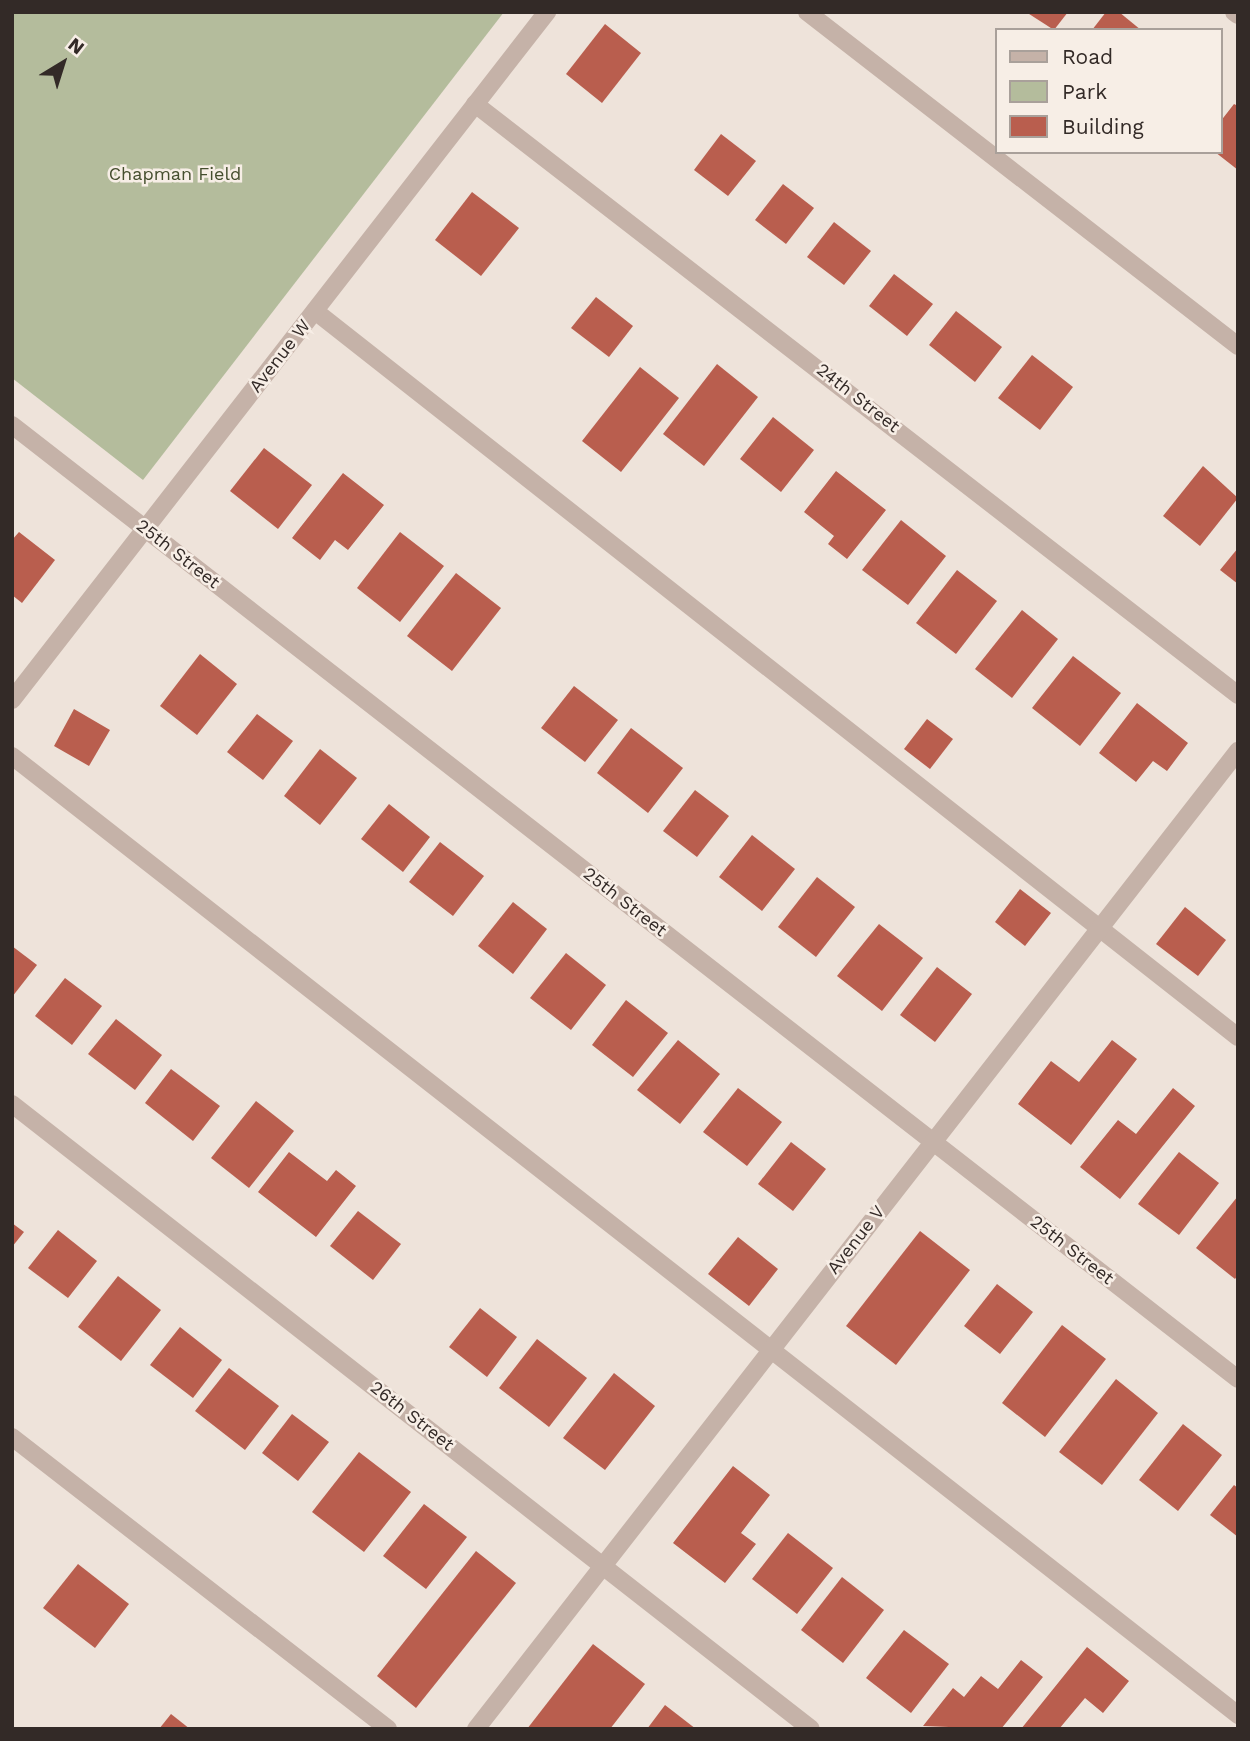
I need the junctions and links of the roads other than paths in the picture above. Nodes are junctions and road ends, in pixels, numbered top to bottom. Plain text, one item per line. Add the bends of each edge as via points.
1 (547, 12) edge
2 (807, 12) edge
3 (475, 104) junction
4 (315, 311) junction
5 (1238, 346) edge
6 (12, 425) edge
7 (145, 529) junction
8 (1238, 695) edge
9 (12, 700) edge
10 (1238, 751) edge
11 (12, 756) edge
12 (1099, 929) junction
13 (1238, 1037) edge
14 (12, 1104) edge
15 (933, 1142) junction
16 (770, 1351) junction
17 (1238, 1379) edge
18 (12, 1437) edge
19 (603, 1566) junction
20 (1238, 1715) edge
21 (388, 1729) edge
22 (476, 1729) edge
23 (811, 1729) edge

1 - 3 street, Avenue W
2 - 5 street
3 - 4 street, Avenue W
3 - 8 street, 24th Street
4 - 7 street, Avenue W
4 - 12 street
6 - 7 street, 25th Street
7 - 9 street, Avenue W
7 - 15 street, 25th Street
10 - 12 street, Avenue V
11 - 16 street
12 - 13 street
12 - 15 street, Avenue V
14 - 19 street, 26th Street
15 - 16 street, Avenue V
15 - 17 street, 25th Street
16 - 19 street, Avenue V
16 - 20 street
18 - 21 street
19 - 22 street, Avenue V
19 - 23 street, 26th Street

